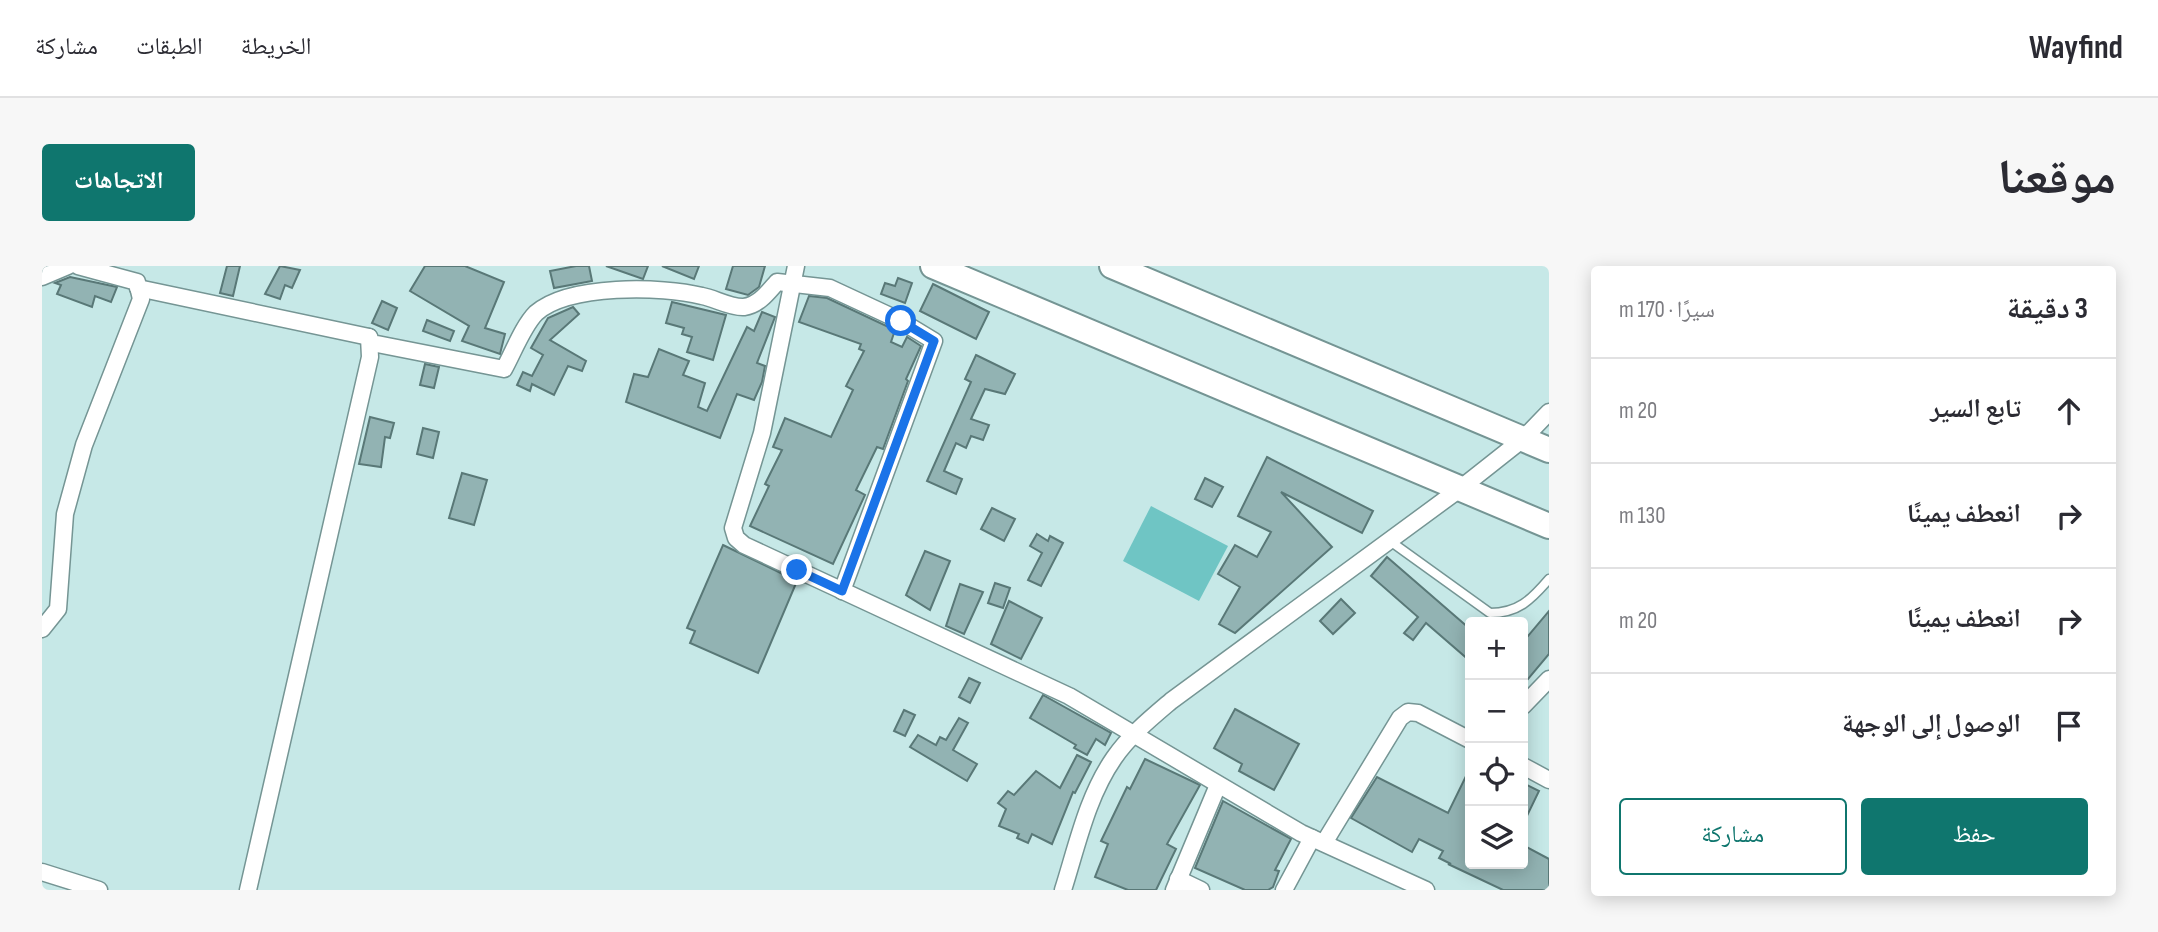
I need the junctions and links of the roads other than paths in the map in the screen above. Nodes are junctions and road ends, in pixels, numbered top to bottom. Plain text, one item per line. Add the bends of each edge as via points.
1 (68, 266) edge
2 (78, 266) edge
3 (796, 266) edge
4 (933, 266) edge
5 (1112, 266) edge
6 (42, 277) edge
7 (793, 284) junction
8 (138, 288) junction
9 (369, 337) junction
10 (1549, 412) edge
11 (1523, 439) junction
12 (1549, 450) edge
13 (1461, 488) junction
14 (1549, 526) edge
15 (1390, 541) junction
16 (1549, 579) edge
17 (842, 591) junction
18 (42, 629) edge
19 (1549, 679) edge
20 (1528, 701) edge
21 (1135, 734) junction
22 (1465, 737) edge
23 (1528, 769) edge
24 (1549, 780) edge
25 (1218, 785) junction
26 (1317, 841) junction
27 (42, 872) edge
28 (1396, 884) edge
29 (1176, 885) edge
30 (99, 890) edge
31 (248, 890) edge
32 (1063, 890) edge
33 (1201, 890) edge
34 (1284, 890) edge
35 (1426, 890) edge

1 - 6 street
2 - 8 street via 137,282
3 - 7 street
4 - 13 main road
5 - 11 main road
7 - 9 street via 777,282 760,300 743,307 655,288 619,289 558,301 535,314 504,369 372,343
7 - 17 street via 762,433 733,528 744,545
7 - 17 street via 830,288 934,341
8 - 9 street
8 - 18 street via 141,299 84,445 65,514 58,609
9 - 31 street via 370,357
10 - 11 street
11 - 12 main road
11 - 13 street
13 - 14 main road
13 - 15 street
15 - 16 lane via 1490,613 1516,610
15 - 21 street via 1171,701
17 - 21 street via 1069,696
19 - 20 street
21 - 25 street
21 - 32 street via 1114,757 1095,791
22 - 26 street via 1408,712
23 - 24 street
25 - 26 street
25 - 29 street
26 - 28 street
26 - 34 street
27 - 30 street
28 - 35 street
29 - 33 street

